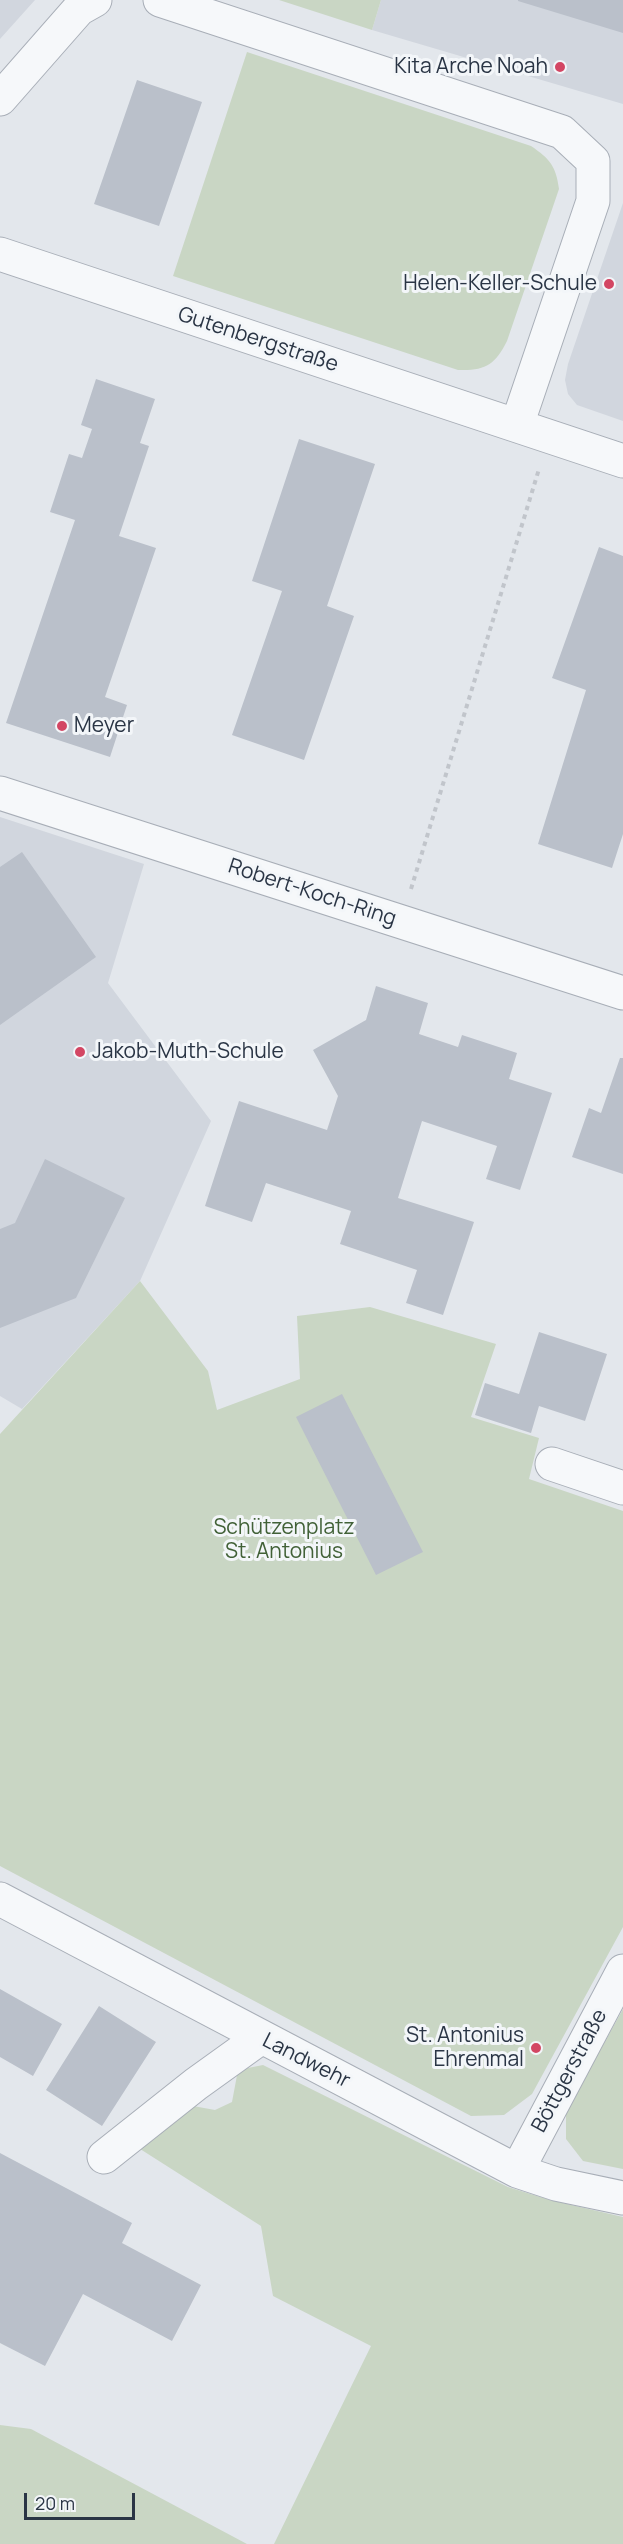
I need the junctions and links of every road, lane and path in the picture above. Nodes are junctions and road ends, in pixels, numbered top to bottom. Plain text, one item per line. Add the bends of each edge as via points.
1 (95, 0) edge
2 (160, 0) edge
3 (0, 99) edge
4 (0, 254) edge
5 (517, 425) junction
6 (549, 436) junction
7 (623, 461) edge
8 (0, 793) edge
9 (402, 921) junction
10 (623, 993) edge
11 (552, 1464) dead end
12 (623, 1488) edge
13 (0, 1899) edge
14 (623, 1971) edge
15 (260, 2038) junction
16 (104, 2157) dead end
17 (517, 2171) junction
18 (623, 2198) edge

1 - 3 street via 79,9
2 - 5 street via 562,132 593,161 593,201
4 - 5 street, Gutenbergstraße
5 - 6 street, Gutenbergstraße
6 - 7 street, Gutenbergstraße
6 - 9 path
8 - 9 street, Robert-Koch-Ring
9 - 10 street, Robert-Koch-Ring
11 - 12 street
13 - 15 street, Landwehr
14 - 17 street, Böttgerstraße
15 - 16 street
15 - 17 street, Landwehr
17 - 18 street, Landwehr

